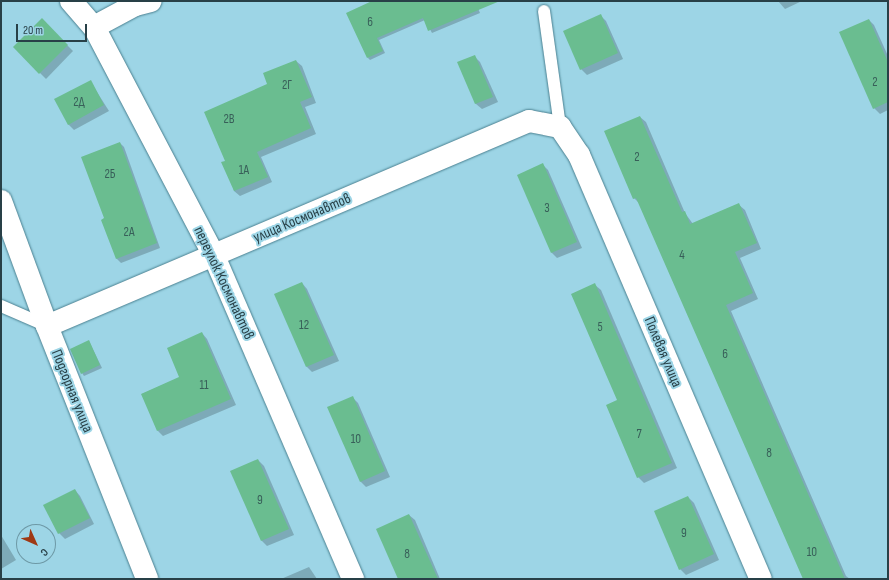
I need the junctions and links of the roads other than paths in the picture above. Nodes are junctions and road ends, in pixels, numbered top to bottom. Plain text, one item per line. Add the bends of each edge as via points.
1 (71, 1) edge
2 (151, 1) edge
3 (544, 11) dead end
4 (94, 27) junction
5 (560, 127) junction
6 (1, 201) edge
7 (214, 256) junction
8 (1, 306) edge
9 (47, 326) junction
10 (147, 579) edge
11 (353, 579) edge
12 (761, 579) edge

1 - 4 street, переулок Космонавтов
2 - 4 street via 136,5
3 - 5 lane
4 - 7 street, переулок Космонавтов
5 - 7 street, улица Космонавтов via 529,121
5 - 12 street, Полевая улица via 579,155
6 - 9 street, Подгорная улица
7 - 9 street, улица Космонавтов
7 - 11 street, переулок Космонавтов
8 - 9 lane
9 - 10 street, Подгорная улица

